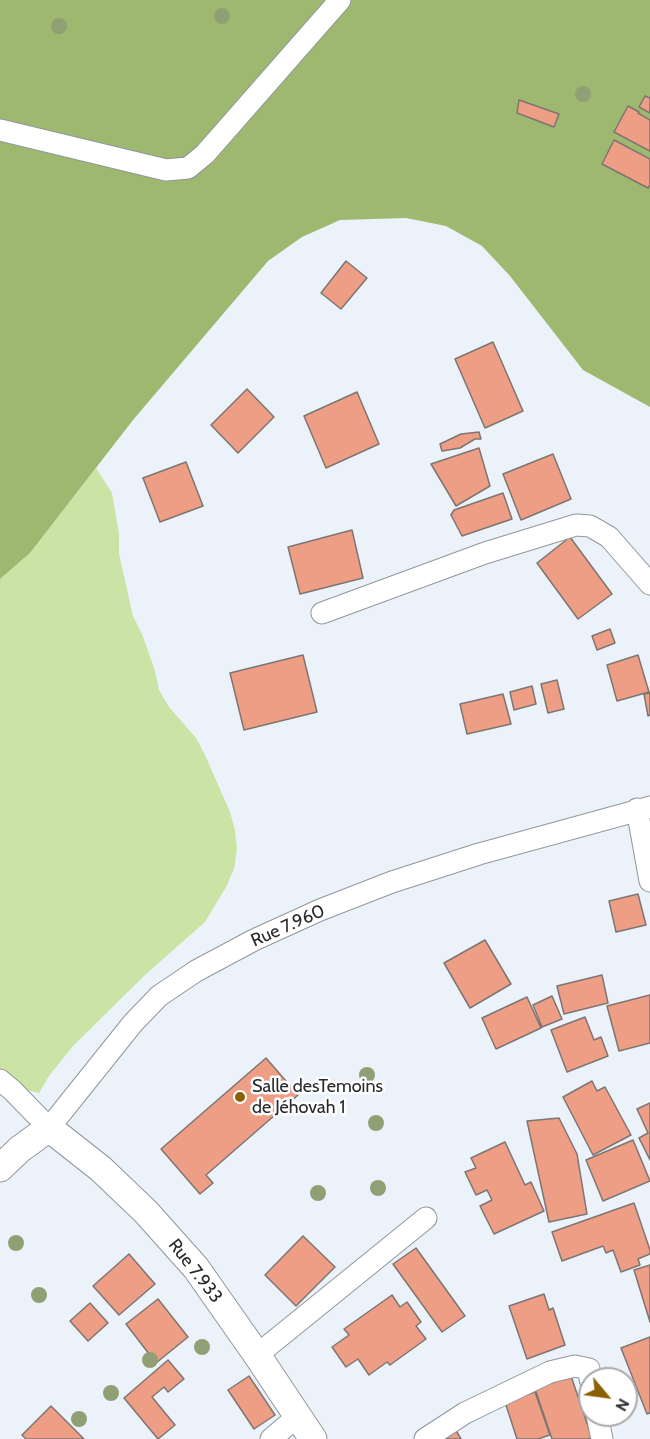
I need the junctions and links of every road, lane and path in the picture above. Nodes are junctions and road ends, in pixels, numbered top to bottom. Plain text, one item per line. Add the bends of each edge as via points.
1 (340, 0) edge
2 (0, 130) edge
3 (650, 584) edge
4 (322, 613) dead end
5 (644, 808) edge
6 (650, 881) edge
7 (0, 1080) edge
8 (49, 1128) junction
9 (0, 1168) edge
10 (426, 1218) dead end
11 (257, 1355) junction
12 (580, 1367) edge
13 (297, 1416) junction
14 (271, 1439) edge
15 (313, 1439) edge
16 (425, 1439) edge

1 - 2 street via 205,154 188,168 166,170
3 - 4 street via 609,537 591,526 576,525 485,553
5 - 6 street
5 - 8 street, Rue 7.960 via 392,882 320,910 196,971 159,996
7 - 8 street
8 - 9 street, Rue 7.960
8 - 11 street, Rue 7.933 via 101,1169 146,1212 196,1268
10 - 11 street
11 - 13 street, Rue 7.933
12 - 16 street via 550,1372 465,1413
13 - 14 street
13 - 15 street, Rue 7.933

